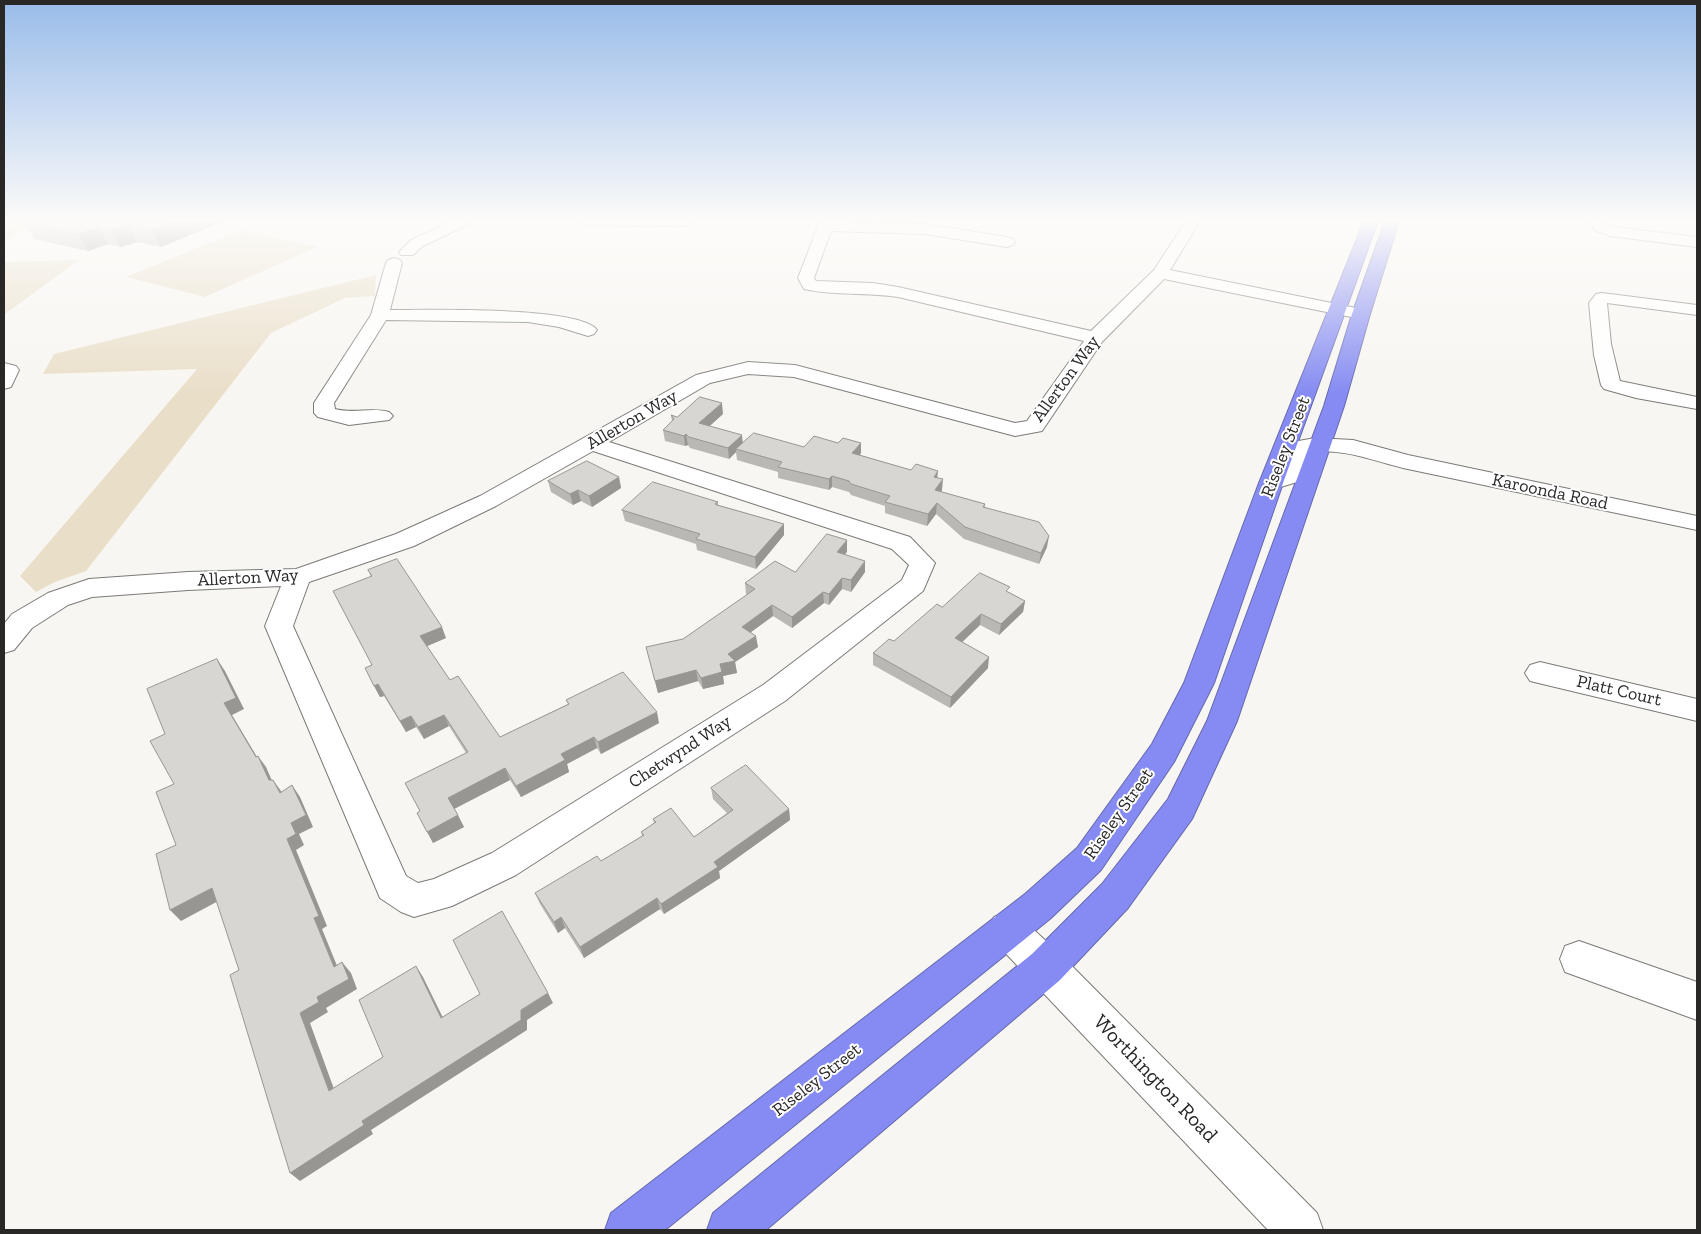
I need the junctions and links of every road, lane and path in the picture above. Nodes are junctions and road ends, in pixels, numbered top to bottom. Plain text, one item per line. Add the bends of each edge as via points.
1 (393, 279) edge
2 (806, 279) edge
3 (1154, 279) edge
4 (1187, 279) edge
5 (1349, 279) edge
6 (1373, 279) edge
7 (1339, 310) junction
8 (1697, 310) edge
9 (1361, 314) junction
10 (380, 315) junction
11 (588, 330) dead end
12 (1095, 338) junction
13 (4, 369) edge
14 (4, 383) edge
15 (1697, 403) edge
16 (382, 416) dead end
17 (1298, 416) junction
18 (591, 443) junction
19 (1321, 443) junction
20 (1271, 483) junction
21 (1697, 523) edge
22 (298, 578) junction
23 (4, 644) edge
24 (1540, 673) dead end
25 (1697, 710) edge
26 (1007, 929) junction
27 (1579, 959) dead end
28 (1046, 967) junction
29 (1697, 1001) edge
30 (628, 1230) edge
31 (730, 1230) edge
32 (1300, 1230) edge

1 - 10 street
2 - 12 street via 810,285 823,288 873,288 898,292
3 - 12 street, Allerton Way
4 - 7 street
5 - 7 highway, Riseley Street
6 - 9 highway, Riseley Street
7 - 9 street
7 - 17 highway, Riseley Street
8 - 15 street via 1595,295 1606,388
9 - 19 highway, Riseley Street
10 - 11 street via 528,317
10 - 16 street via 324,403 325,412 350,419
12 - 18 street, Allerton Way via 1034,426 1015,430 795,371 772,367 734,368 703,379
13 - 14 street via 9,370
17 - 19 street, Karoonda Road
17 - 20 highway, Riseley Street
18 - 22 street, Allerton Way via 488,501 405,540
18 - 22 street, Chetwynd Way via 901,543 922,563 914,585 774,693 504,864 439,894 414,900 393,887 279,626
19 - 20 street via 1301,447 1289,477
19 - 21 street, Karoonda Road via 1333,451 1403,461
19 - 28 highway, Riseley Street via 1222,721 1180,809 1114,896
20 - 26 highway, Riseley Street via 1199,683 1162,753 1089,859 1038,906
22 - 23 street, Allerton Way via 89,588 58,599 22,621
24 - 25 street, Platt Court
26 - 28 street, Worthington Road
26 - 30 highway, Riseley Street
27 - 29 street
28 - 31 highway, Riseley Street
28 - 32 street, Worthington Road

